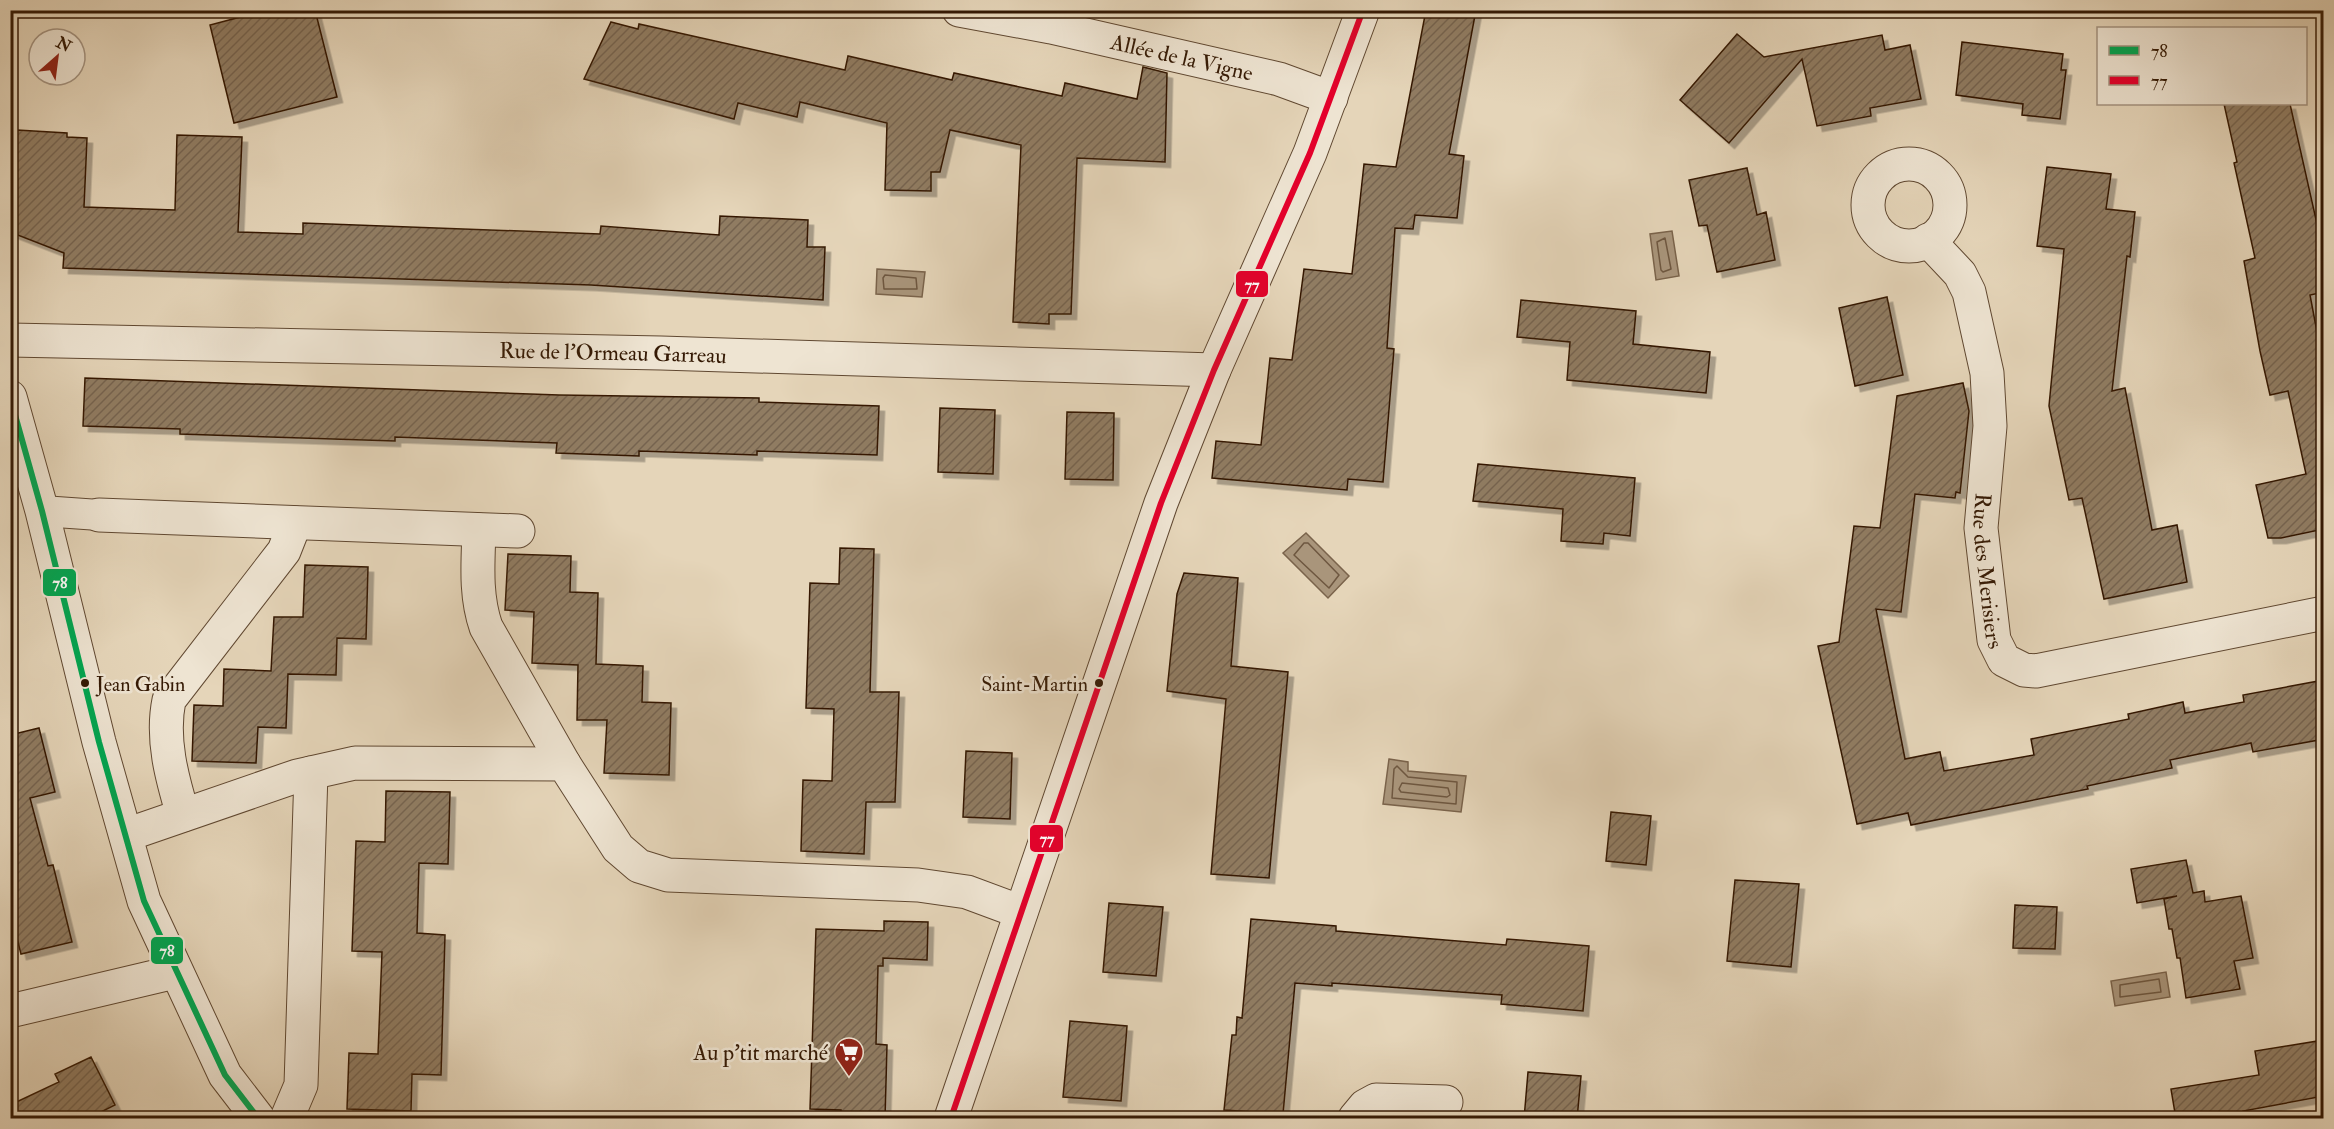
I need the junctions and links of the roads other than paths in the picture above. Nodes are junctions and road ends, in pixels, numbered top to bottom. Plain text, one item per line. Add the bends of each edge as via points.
1 (959, 10) edge
2 (1363, 10) edge
3 (1331, 98) junction
4 (1928, 240) dead end
5 (10, 339) edge
6 (1214, 370) junction
7 (10, 397) edge
8 (42, 511) junction
9 (99, 515) joint
10 (295, 523) junction
11 (479, 530) junction
12 (518, 531) dead end
13 (2324, 613) edge
14 (564, 764) junction
15 (311, 773) junction
16 (183, 815) junction
17 (126, 835) junction
18 (1021, 912) junction
19 (175, 972) junction
20 (10, 1011) edge
21 (1446, 1102) dead end
22 (258, 1119) edge
23 (287, 1119) edge
24 (951, 1119) edge
25 (1355, 1119) edge

1 - 3 street, Allée de la Vigne via 1279,79
2 - 3 street
3 - 6 street
4 - 13 street, Rue des Merisiers via 1960,274 1969,292 1988,373 1990,426 1981,528 1991,626 1997,651 2004,660 2036,671
5 - 6 street, Rue de l'Ormeau Garreau via 661,352
6 - 18 street via 1161,503
7 - 8 street
8 - 9 street
8 - 17 street
9 - 10 street
10 - 11 street
10 - 16 street via 284,551 169,700 165,722 171,776
11 - 12 street
11 - 14 street via 477,587 486,627
14 - 15 street via 355,763
14 - 18 street via 618,848 639,866 668,875 918,885 967,892
15 - 16 street
15 - 23 street via 301,1085
16 - 17 street
17 - 19 street via 144,901
18 - 24 street
19 - 20 street
19 - 22 street via 225,1075
21 - 25 street via 1376,1100

